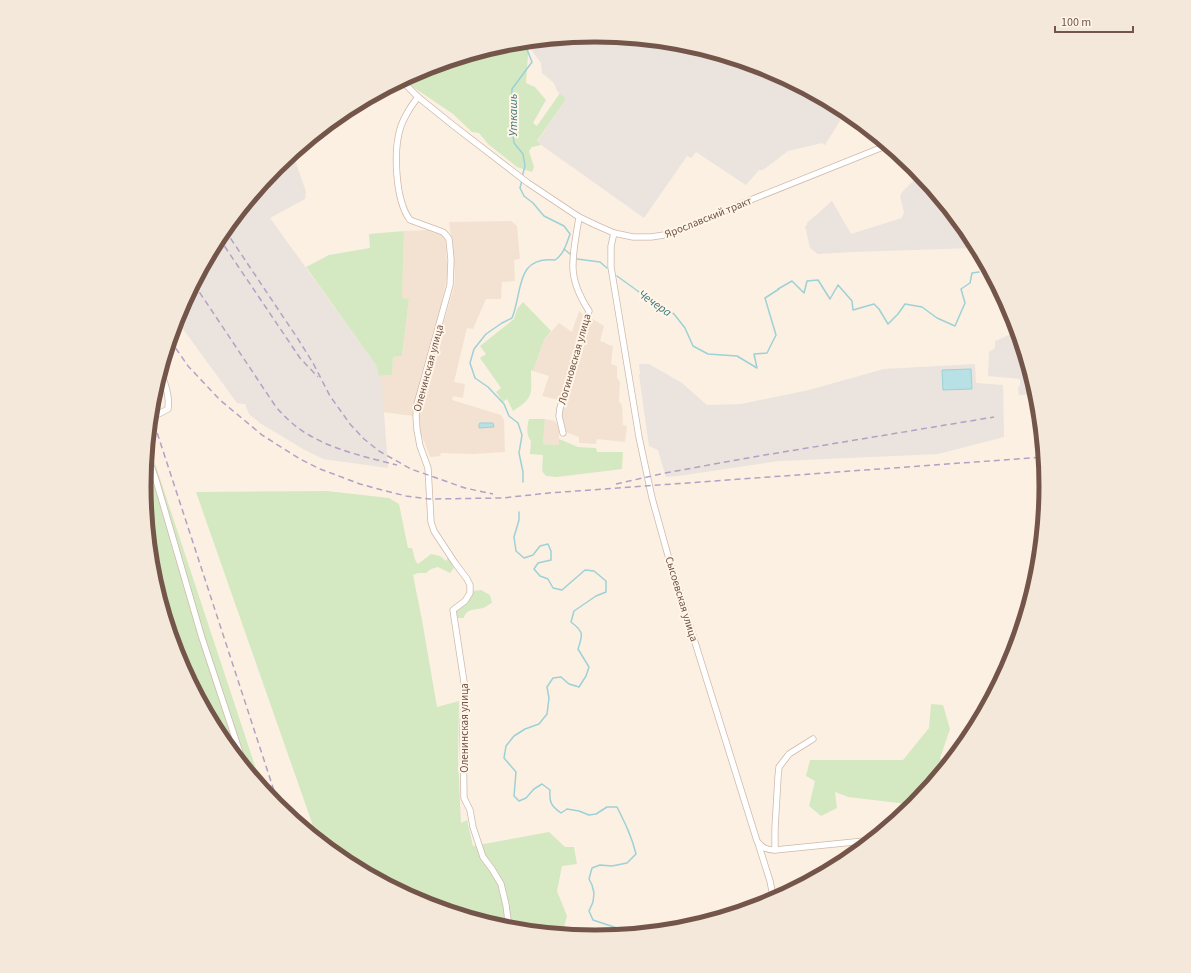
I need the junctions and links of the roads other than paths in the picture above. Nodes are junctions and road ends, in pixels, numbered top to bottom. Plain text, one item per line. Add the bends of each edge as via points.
1 (406, 85) edge
2 (418, 97) junction
3 (883, 147) edge
4 (580, 216) junction
5 (614, 232) junction
6 (164, 381) edge
7 (157, 415) edge
8 (563, 433) dead end
9 (152, 468) edge
10 (813, 739) dead end
11 (240, 753) edge
12 (757, 841) junction
13 (863, 841) edge
14 (773, 850) junction
15 (764, 864) junction
16 (773, 894) edge
17 (508, 922) edge

1 - 2 street, Ярославский тракт
2 - 4 street, Ярославский тракт via 528,183
2 - 17 street, Оленинская улица via 405,116 398,140 398,185 407,216 410,220 443,232 449,239 451,260 450,285 417,404 417,430 428,468 431,522 434,531 470,585 470,593 465,601 453,610 464,682 464,798 470,810 483,857 501,884
3 - 5 street, Ярославский тракт via 678,231 642,238
4 - 5 street, Ярославский тракт
4 - 8 street, Логиновская улица via 572,264 581,298 589,311 560,408
5 - 12 street, Сысоевская улица via 611,267 639,437 652,498
6 - 7 street via 169,401 168,409
9 - 11 street via 202,638
10 - 14 street via 789,754 779,767
12 - 14 street via 764,849
12 - 15 street, Сысоевская улица
13 - 14 street
14 - 15 street via 765,856
15 - 16 street, Сысоевская улица

